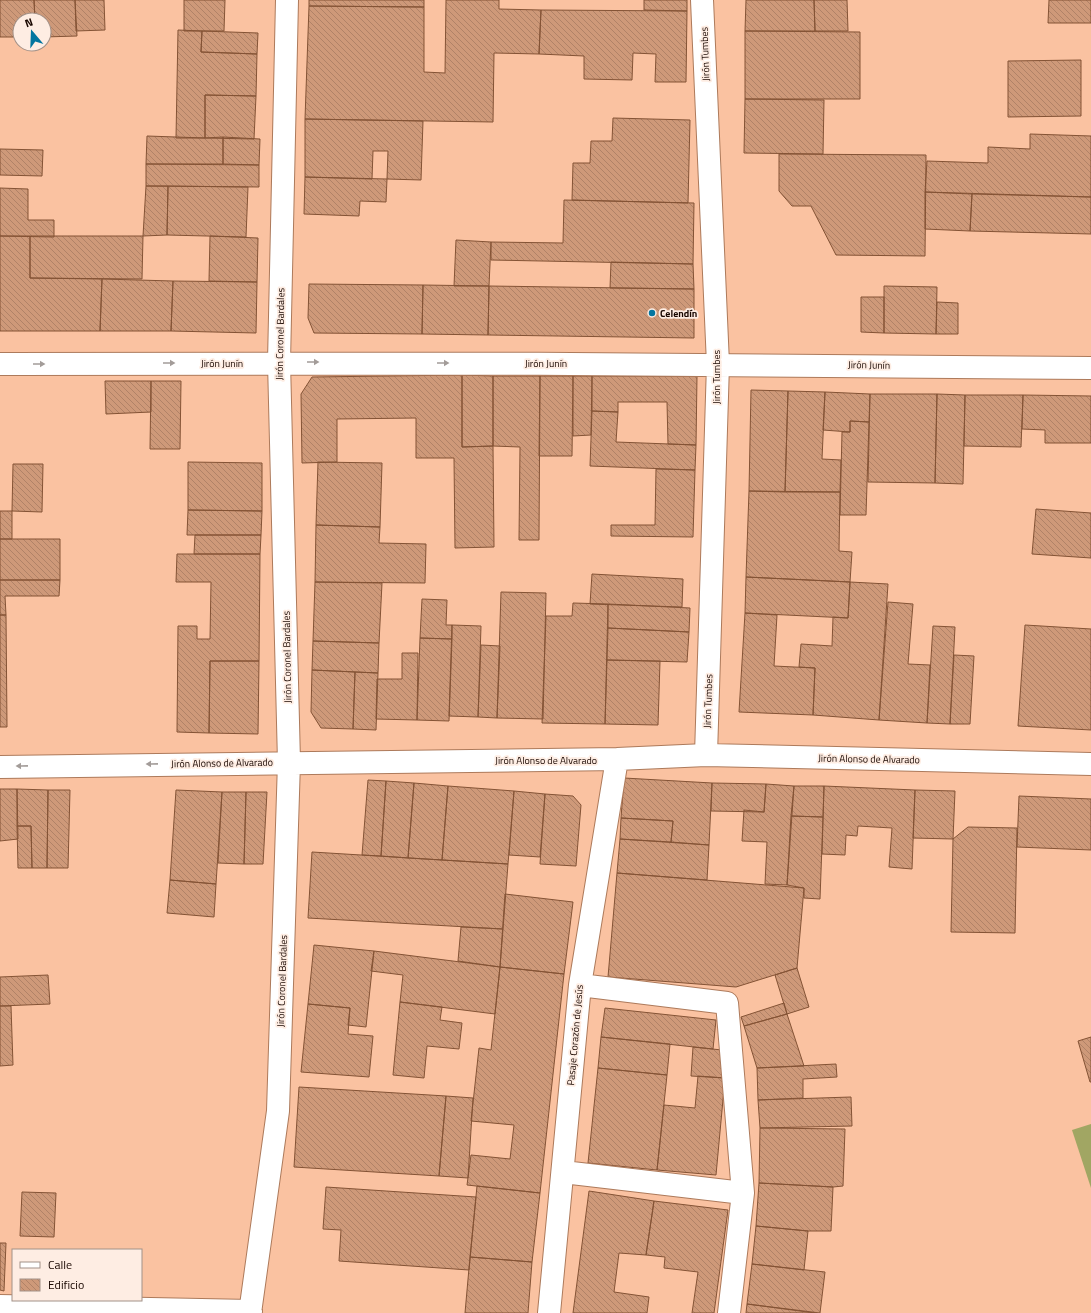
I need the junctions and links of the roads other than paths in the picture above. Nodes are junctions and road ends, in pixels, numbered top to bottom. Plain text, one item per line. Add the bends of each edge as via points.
1 (287, 0) edge
2 (702, 0) edge
3 (279, 362) junction
4 (0, 364) edge
5 (718, 364) junction
6 (1091, 368) edge
7 (706, 755) junction
8 (617, 759) junction
9 (289, 762) junction
10 (1091, 764) edge
11 (0, 767) edge
12 (580, 985) junction
13 (563, 1172) junction
14 (744, 1194) junction
15 (0, 1306) edge
16 (250, 1312) edge
17 (549, 1313) edge
18 (729, 1313) edge

1 - 3 street, Jirón Coronel Bardales
2 - 5 street, Jirón Tumbes
4 -> 3 street, Jirón Junín
3 -> 5 street, Jirón Junín
3 - 9 street, Jirón Coronel Bardales
5 - 6 street, Jirón Junín
5 - 7 street, Jirón Tumbes
7 - 8 street, Jirón Alonso de Alvarado
7 - 10 street, Jirón Alonso de Alvarado
8 - 9 street, Jirón Alonso de Alvarado
8 - 12 street, Pasaje Corazón de Jesús
9 -> 11 street, Jirón Alonso de Alvarado
9 - 16 street, Jirón Coronel Bardales via 278,1111
12 - 13 street, Pasaje Corazón de Jesús
12 - 14 street via 727,1003
13 - 14 street
13 - 17 street, Pasaje Corazón de Jesús
14 - 18 street
15 - 16 street

